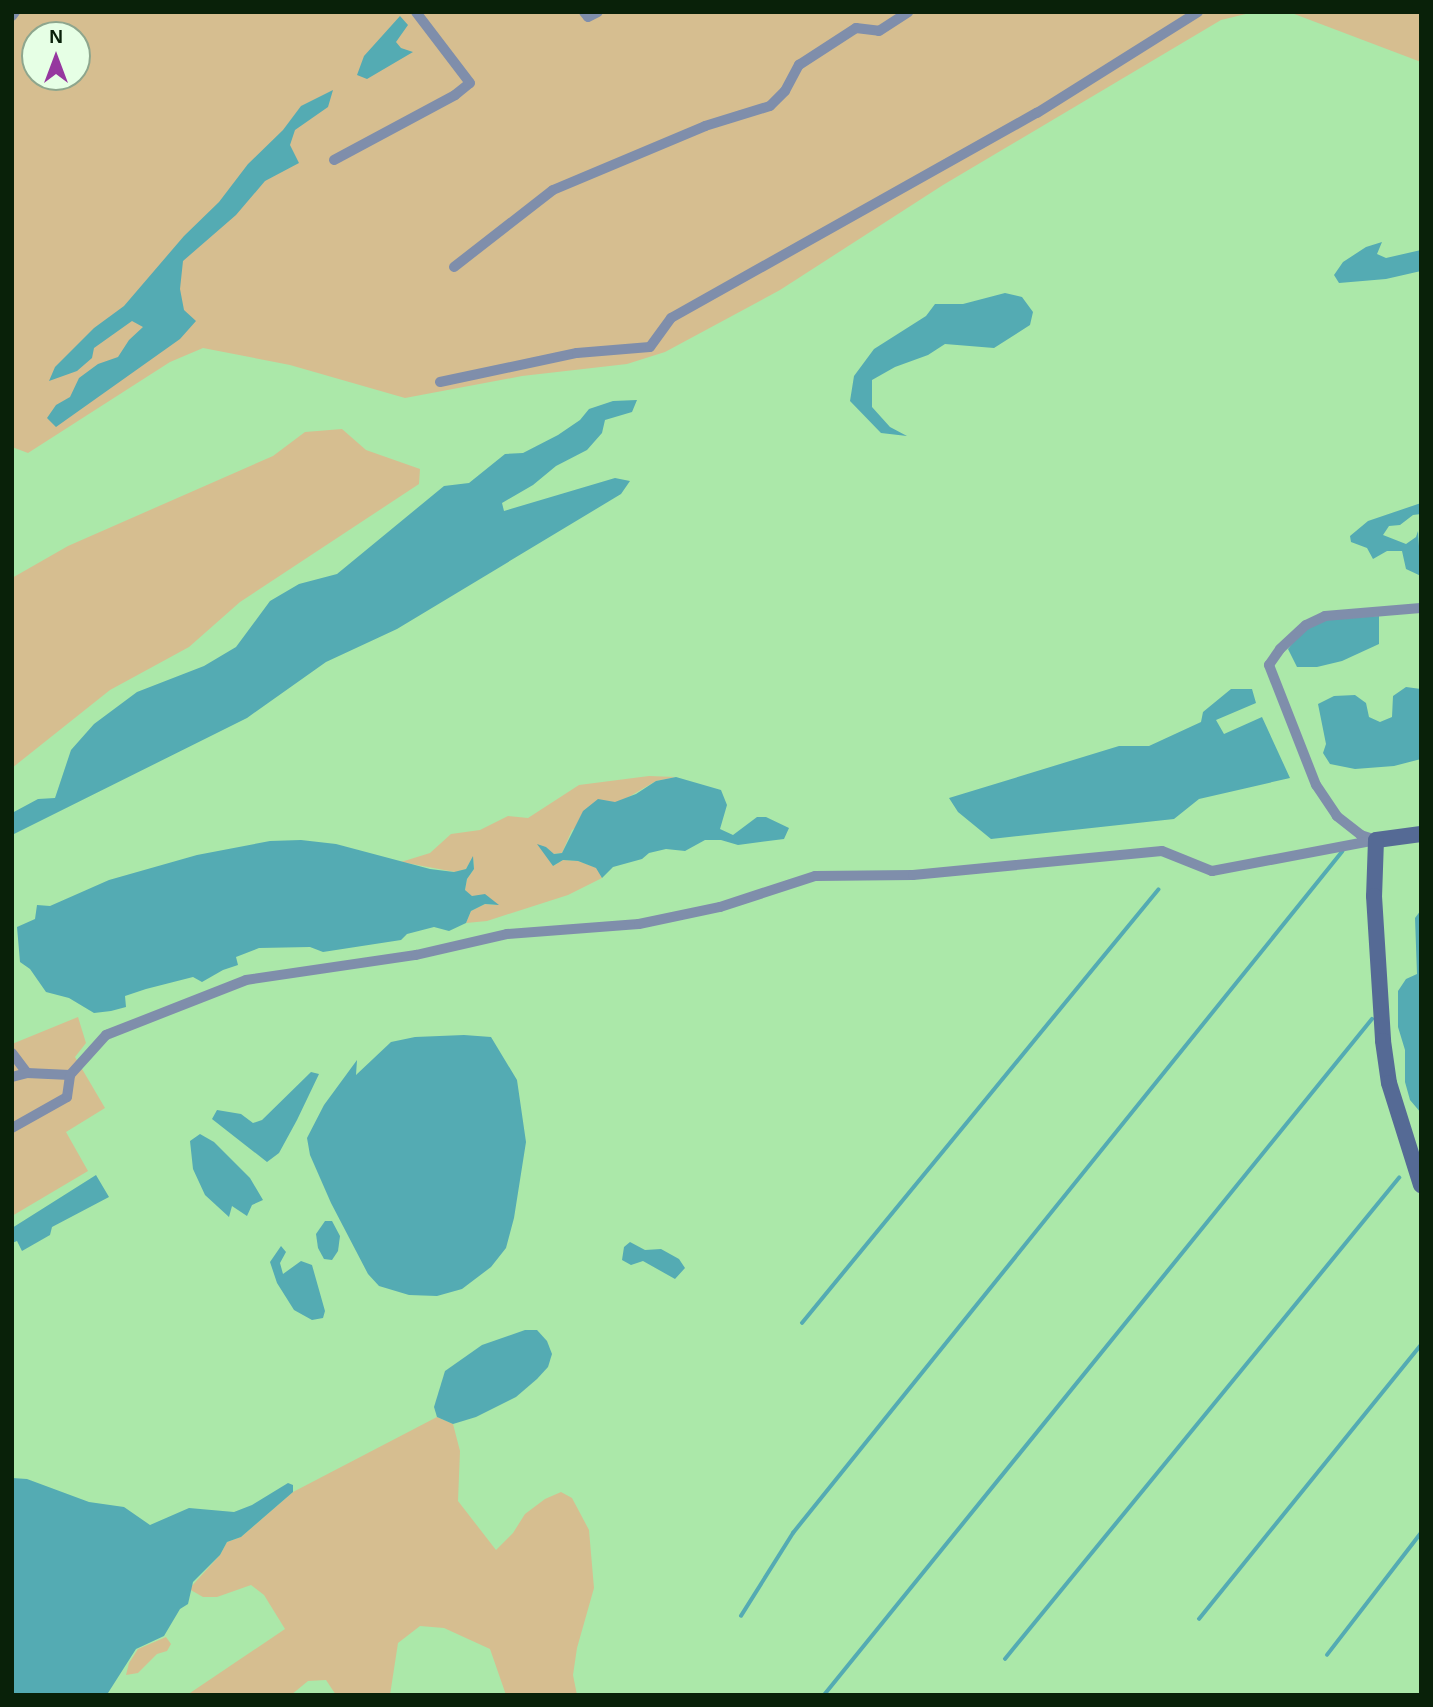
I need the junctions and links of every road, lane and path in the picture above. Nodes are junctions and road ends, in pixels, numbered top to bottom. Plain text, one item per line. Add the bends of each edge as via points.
1 (416, 12) edge
2 (584, 12) edge
3 (598, 12) edge
4 (908, 12) edge
5 (1198, 12) edge
6 (334, 160) dead end
7 (454, 267) dead end
8 (440, 382) dead end
9 (1421, 608) edge
10 (1421, 834) edge
11 (1376, 840) junction
12 (12, 1053) edge
13 (27, 1073) junction
14 (70, 1075) junction
15 (12, 1077) edge
16 (12, 1128) edge
17 (1421, 1185) edge

1 - 6 street via 470,83
2 - 3 street via 588,17
4 - 7 street via 879,31 856,28 799,65 785,91 770,106 705,126 553,190
5 - 8 street via 1037,113 671,318 650,347 577,353
9 - 11 street via 1325,616 1306,625 1269,665 1316,785 1337,816 1361,835
10 - 11 street
11 - 14 street via 1212,871 1163,852 913,875 815,876 720,907 639,924 507,934 416,956 246,979 106,1035
11 - 17 street via 1374,896 1383,1041 1389,1083
12 - 13 street
13 - 14 street
13 - 15 street
14 - 16 street via 67,1097

